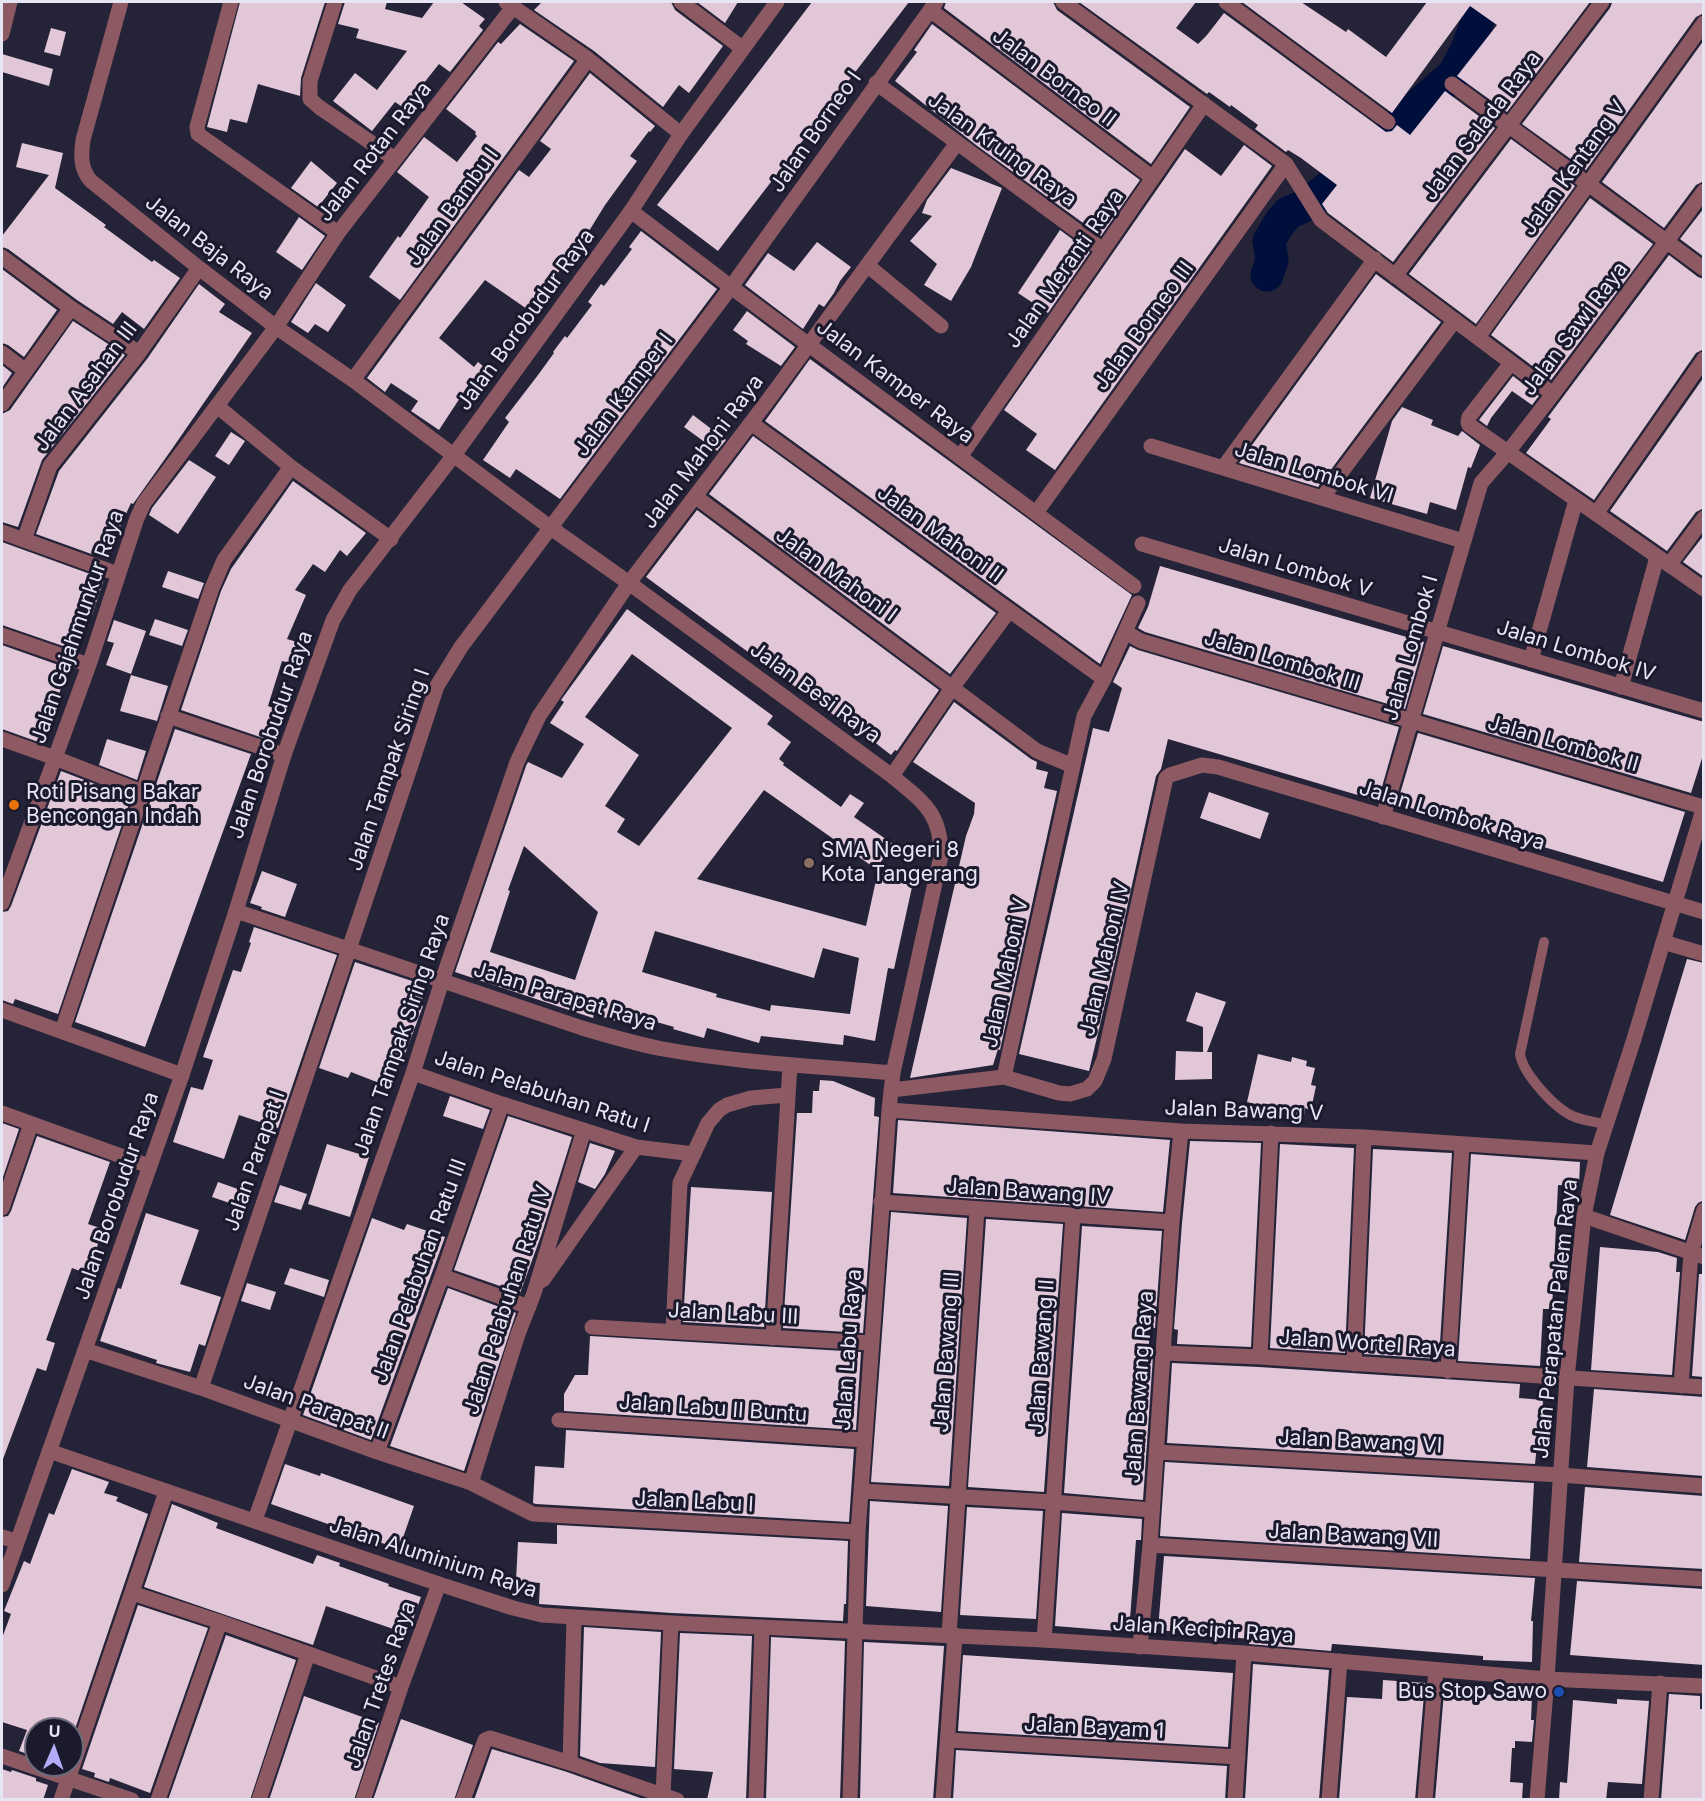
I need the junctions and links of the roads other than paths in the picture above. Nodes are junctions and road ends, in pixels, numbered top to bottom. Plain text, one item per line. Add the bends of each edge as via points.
1 (10, 2) edge
2 (121, 2) edge
3 (231, 2) edge
4 (335, 2) edge
5 (681, 2) edge
6 (777, 2) edge
7 (1063, 2) edge
8 (1226, 2) edge
9 (1602, 2) edge
10 (509, 4) edge
11 (933, 6) edge
12 (1704, 23) edge
13 (2, 34) edge
14 (742, 48) junction
15 (588, 59) junction
16 (876, 83) junction
17 (1452, 84) dead end
18 (1204, 104) junction
19 (1388, 122) dead end
20 (1509, 125) junction
21 (681, 134) junction
22 (957, 143) junction
23 (395, 159) junction
24 (1286, 164) junction
25 (1152, 178) junction
26 (1588, 183) junction
27 (1704, 191) edge
28 (631, 211) junction
29 (338, 232) junction
30 (1666, 242) junction
31 (1103, 250) junction
32 (2, 257) edge
33 (1375, 259) junction
34 (867, 265) junction
35 (199, 268) junction
36 (1704, 270) edge
37 (1395, 276) junction
38 (731, 287) junction
39 (71, 308) junction
40 (1455, 320) junction
41 (941, 326) dead end
42 (276, 327) junction
43 (1478, 337) junction
44 (809, 344) junction
45 (2, 353) edge
46 (139, 353) junction
47 (1704, 359) edge
48 (1511, 363) junction
49 (26, 371) junction
50 (353, 380) junction
51 (1553, 394) junction
52 (2, 404) edge
53 (217, 406) junction
54 (751, 423) junction
55 (1151, 446) dead end
56 (1508, 452) junction
57 (454, 455) junction
58 (960, 457) junction
59 (291, 466) junction
60 (1223, 468) junction
61 (1478, 489) joint
62 (696, 497) junction
63 (1322, 498) junction
64 (1576, 500) junction
65 (1036, 513) junction
66 (1596, 514) junction
67 (1704, 518) edge
68 (551, 528) junction
69 (2, 532) edge
70 (391, 538) junction
71 (24, 540) junction
72 (1463, 541) junction
73 (1142, 544) dead end
74 (1663, 561) junction
75 (118, 574) junction
76 (629, 583) junction
77 (1134, 586) dead end
78 (1704, 589) edge
79 (1138, 603) dead end
80 (1009, 611) junction
81 (1437, 632) junction
82 (2, 635) edge
83 (1132, 636) junction
84 (1531, 660) junction
85 (89, 665) junction
86 (1104, 679) junction
87 (952, 687) junction
88 (1621, 687) junction
89 (1704, 711) edge
90 (168, 716) junction
91 (1411, 722) junction
92 (2, 739) edge
93 (284, 755) junction
94 (55, 758) junction
95 (1073, 766) junction
96 (1218, 766) joint
97 (892, 776) junction
98 (142, 792) junction
99 (1703, 806) edge
100 (1383, 817) junction
101 (2, 903) edge
102 (236, 911) junction
103 (1672, 911) junction
104 (1704, 912) edge
105 (1664, 940) junction
106 (1545, 942) dead end
107 (349, 948) junction
108 (1704, 954) edge
109 (442, 981) junction
110 (2, 1010) edge
111 (62, 1031) junction
112 (790, 1065) junction
113 (413, 1073) junction
114 (893, 1073) junction
115 (182, 1075) junction
116 (1004, 1077) junction
117 (891, 1090) junction
118 (787, 1095) junction
119 (502, 1104) junction
120 (889, 1110) junction
121 (2, 1113) edge
122 (31, 1124) junction
123 (1607, 1125) junction
124 (584, 1130) junction
125 (1181, 1131) junction
126 (1271, 1133) junction
127 (1364, 1137) junction
128 (1462, 1145) junction
129 (636, 1148) junction
130 (1597, 1153) junction
131 (694, 1154) junction
132 (149, 1166) junction
133 (881, 1202) junction
134 (2, 1208) edge
135 (977, 1209) junction
136 (1704, 1210) edge
137 (1073, 1216) junction
138 (1584, 1216) junction
139 (1172, 1222) junction
140 (1697, 1255) edge
141 (442, 1276) junction
142 (531, 1300) junction
143 (592, 1327) dead end
144 (673, 1331) junction
145 (773, 1338) junction
146 (871, 1343) junction
147 (85, 1350) junction
148 (1165, 1353) junction
149 (1260, 1357) junction
150 (1354, 1364) junction
151 (1448, 1371) junction
152 (1567, 1378) junction
153 (1681, 1386) junction
154 (1704, 1387) edge
155 (201, 1388) junction
156 (290, 1419) junction
157 (559, 1420) dead end
158 (864, 1440) junction
159 (49, 1451) junction
160 (377, 1452) junction
161 (1157, 1452) junction
162 (1560, 1475) junction
163 (471, 1483) junction
164 (1704, 1486) edge
165 (861, 1491) junction
166 (166, 1492) junction
167 (958, 1497) junction
168 (1053, 1502) junction
169 (1152, 1510) junction
170 (530, 1511) joint
171 (255, 1520) junction
172 (858, 1532) junction
173 (9, 1539) edge
174 (1150, 1545) junction
175 (1554, 1569) junction
176 (1704, 1579) edge
177 (439, 1584) junction
178 (2, 1585) edge
179 (132, 1593) junction
180 (574, 1618) junction
181 (220, 1622) junction
182 (671, 1623) junction
183 (762, 1627) junction
184 (855, 1631) junction
185 (952, 1635) junction
186 (1044, 1640) junction
187 (1140, 1647) junction
188 (1244, 1653) junction
189 (308, 1654) junction
190 (1340, 1661) junction
191 (1436, 1670) junction
192 (1547, 1679) junction
193 (1660, 1683) junction
194 (1704, 1686) edge
195 (401, 1687) junction
196 (948, 1740) junction
197 (2, 1756) edge
198 (1238, 1757) junction
199 (570, 1763) junction
200 (68, 1779) junction
201 (670, 1797) edge
202 (61, 1800) edge
203 (132, 1800) edge
204 (158, 1800) edge
205 (259, 1800) edge
206 (363, 1800) edge
207 (463, 1800) edge
208 (756, 1800) edge
209 (850, 1800) edge
210 (944, 1800) edge
211 (1235, 1800) edge
212 (1329, 1800) edge
213 (1425, 1800) edge
214 (1537, 1800) edge
215 (1651, 1800) edge

1 - 13 street
2 - 35 street, Jalan Baja Raya via 83,140 83,167 91,181
3 - 29 street via 198,135
4 - 23 street via 310,81 310,99
5 - 14 street
6 - 14 street, Jalan Borobudur Raya
7 - 18 street
8 - 19 street
9 - 20 street, Jalan Salada Raya
10 - 15 street
10 - 23 street, Jalan Rotan Raya
11 - 16 street, Jalan Borneo I
11 - 25 street, Jalan Borneo II
12 - 26 street, Jalan Kentang V
14 - 21 street, Jalan Borobudur Raya
15 - 21 street
15 - 50 street, Jalan Bambu I
16 - 22 street, Jalan Kruing Raya
16 - 38 street, Jalan Borneo I
17 - 20 street
18 - 24 street
18 - 25 street, Jalan Meranti Raya
20 - 26 street
20 - 37 street, Jalan Salada Raya
21 - 28 street, Jalan Borobudur Raya
22 - 31 street, Jalan Kruing Raya
22 - 34 street, Jalan Mahoni Raya
23 - 29 street, Jalan Rotan Raya
24 - 33 street via 1321,220
24 - 65 street, Jalan Borneo III
25 - 31 street, Jalan Meranti Raya
26 - 30 street
26 - 43 street, Jalan Kentang V
27 - 30 street, Jalan Sawi Raya
28 - 38 street, Jalan Kamper Raya
28 - 57 street, Jalan Borobudur Raya
29 - 42 street, Jalan Rotan Raya
30 - 36 street
30 - 51 street, Jalan Sawi Raya
31 - 58 street, Jalan Meranti Raya
32 - 39 street
33 - 37 street
33 - 60 street
34 - 41 street
34 - 44 street, Jalan Mahoni Raya
35 - 42 street, Jalan Baja Raya
35 - 46 street, Jalan Asahan III
37 - 40 street
38 - 44 street, Jalan Kamper Raya
38 - 68 street, Jalan Kamper I
39 - 46 street
39 - 49 street
40 - 43 street
40 - 63 street
42 - 50 street, Jalan Baja Raya
42 - 53 street, Jalan Gajahmunkur Raya
43 - 48 street
44 - 54 street, Jalan Mahoni Raya
44 - 58 street, Jalan Kamper Raya
45 - 49 street
46 - 71 street, Jalan Asahan III via 50,466
47 - 66 street
48 - 51 street
48 - 56 street via 1468,420 1469,426
49 - 52 street
50 - 57 street, Jalan Baja Raya
51 - 56 street, Jalan Sawi Raya
53 - 59 street
53 - 75 street, Jalan Gajahmunkur Raya via 144,503
54 - 62 street, Jalan Mahoni Raya
54 - 80 street, Jalan Mahoni II
55 - 60 street, Jalan Lombok VI
56 - 61 street, Jalan Sawi Raya
56 - 64 street
57 - 68 street, Jalan Besi Raya
57 - 70 street, Jalan Borobudur Raya
58 - 65 street, Jalan Kamper Raya
59 - 70 street
59 - 90 street via 224,560
60 - 63 street, Jalan Lombok VI
61 - 72 street, Jalan Lombok I
62 - 76 street, Jalan Mahoni Raya
62 - 87 street, Jalan Mahoni I
63 - 72 street, Jalan Lombok VI
64 - 66 street
64 - 84 street
65 - 77 street, Jalan Kamper Raya
66 - 74 street
67 - 74 street
68 - 76 street, Jalan Besi Raya
68 - 107 street, Jalan Tampak Siring I via 443,673
69 - 71 street
70 - 93 street, Jalan Borobudur Raya via 350,590 333,620
71 - 75 street
72 - 81 street, Jalan Lombok I
73 - 81 street, Jalan Lombok V
74 - 78 street
74 - 88 street
75 - 85 street, Jalan Gajahmunkur Raya
76 - 97 street, Jalan Besi Raya
76 - 109 street, Jalan Tampak Siring Raya via 527,739
79 - 83 street, Jalan Mahoni V
80 - 86 street, Jalan Mahoni II
80 - 87 street
81 - 84 street, Jalan Lombok IV
81 - 91 street, Jalan Lombok I
82 - 85 street
83 - 86 street, Jalan Mahoni V
83 - 91 street, Jalan Lombok III
84 - 88 street, Jalan Lombok IV
85 - 94 street, Jalan Gajahmunkur Raya
86 - 95 street, Jalan Mahoni V via 1084,716
87 - 95 street via 1038,751
87 - 97 street
88 - 89 street, Jalan Lombok IV
90 - 93 street
90 - 98 street
91 - 99 street, Jalan Lombok II
91 - 100 street, Jalan Lombok I
92 - 94 street
93 - 102 street, Jalan Borobudur Raya
94 - 98 street
94 - 101 street, Jalan Gajahmunkur Raya
95 - 116 street, Jalan Mahoni V
96 - 100 street, Jalan Lombok Raya
96 - 116 street, Jalan Mahoni IV via 1193,768 1166,778 1097,1078 1083,1091 1064,1094
97 - 114 street, Jalan Besi Raya via 930,812 940,839 940,856
98 - 111 street
99 - 103 street, Jalan Perapatan Palem Raya
100 - 103 street, Jalan Lombok Raya
102 - 107 street, Jalan Parapat Raya
102 - 115 street, Jalan Borobudur Raya
103 - 104 street, Jalan Lombok Raya
103 - 105 street, Jalan Perapatan Palem Raya
105 - 108 street
105 - 123 street, Jalan Perapatan Palem Raya
106 - 123 lane via 1521,1060 1532,1079 1564,1112
107 - 109 street, Jalan Parapat Raya
107 - 155 street, Jalan Parapat I
109 - 112 street, Jalan Parapat Raya via 621,1039
109 - 113 street, Jalan Tampak Siring Raya
110 - 111 street
111 - 115 street
112 - 114 street, Jalan Parapat Raya
112 - 118 street
113 - 119 street, Jalan Pelabuhan Ratu I
113 - 156 street, Jalan Tampak Siring Raya
114 - 117 street, Jalan Labu Raya
115 - 132 street, Jalan Borobudur Raya
116 - 117 street, Jalan Mahoni V
117 - 120 street, Jalan Labu Raya
118 - 131 street via 740,1101 719,1110 708,1123
118 - 145 street
119 - 124 street, Jalan Pelabuhan Ratu I
119 - 141 street, Jalan Pelabuhan Ratu III
120 - 125 street, Jalan Bawang V
120 - 133 street, Jalan Labu Raya
121 - 122 street
122 - 132 street
122 - 134 street
123 - 130 street, Jalan Perapatan Palem Raya
124 - 129 street, Jalan Pelabuhan Ratu I
124 - 142 street, Jalan Pelabuhan Ratu IV
125 - 126 street, Jalan Bawang V
125 - 139 street, Jalan Bawang Raya
126 - 127 street, Jalan Bawang V
126 - 149 street
127 - 128 street, Jalan Bawang V
127 - 150 street
128 - 130 street, Jalan Bawang V
128 - 151 street
129 - 131 street, Jalan Pelabuhan Ratu I
129 - 142 street
130 - 138 street, Jalan Perapatan Palem Raya
131 - 144 street via 680,1183
132 - 147 street, Jalan Borobudur Raya
133 - 135 street, Jalan Bawang IV
133 - 146 street, Jalan Labu Raya
135 - 137 street, Jalan Bawang IV
135 - 167 street, Jalan Bawang III
136 - 140 street
137 - 139 street, Jalan Bawang IV
137 - 168 street, Jalan Bawang II
138 - 140 street
138 - 152 street, Jalan Perapatan Palem Raya
139 - 148 street, Jalan Bawang Raya
140 - 153 street
141 - 142 street
141 - 160 street, Jalan Pelabuhan Ratu III
142 - 163 street, Jalan Pelabuhan Ratu IV
143 - 144 street, Jalan Labu III
144 - 145 street, Jalan Labu III
145 - 146 street, Jalan Labu III
146 - 158 street, Jalan Labu Raya
147 - 155 street, Jalan Parapat II
147 - 159 street, Jalan Borobudur Raya
148 - 149 street, Jalan Wortel Raya
148 - 161 street, Jalan Bawang Raya
149 - 150 street, Jalan Wortel Raya
150 - 151 street, Jalan Wortel Raya
151 - 152 street, Jalan Wortel Raya
152 - 153 street, Jalan Wortel Raya
152 - 162 street, Jalan Perapatan Palem Raya
153 - 154 street, Jalan Wortel Raya
155 - 156 street, Jalan Parapat II
156 - 160 street, Jalan Parapat II
156 - 171 street, Jalan Tampak Siring Raya
157 - 158 street, Jalan Labu II Buntu
158 - 165 street, Jalan Labu Raya
159 - 166 street, Jalan Aluminium Raya
159 - 173 street, Jalan Borobudur Raya
160 - 163 street, Jalan Parapat II
161 - 162 street, Jalan Bawang VI
161 - 169 street, Jalan Bawang Raya
162 - 164 street, Jalan Bawang VI
162 - 175 street, Jalan Perapatan Palem Raya
163 - 170 street, Jalan Parapat II
165 - 167 street
165 - 172 street, Jalan Labu Raya
166 - 171 street, Jalan Aluminium Raya
166 - 179 street
167 - 168 street
167 - 185 street, Jalan Bawang III
168 - 169 street
168 - 186 street, Jalan Bawang II
169 - 174 street, Jalan Bawang Raya
170 - 172 street, Jalan Labu I
171 - 177 street, Jalan Aluminium Raya
172 - 184 street, Jalan Labu Raya
173 - 178 street, Jalan Borobudur Raya
174 - 175 street, Jalan Bawang VII
174 - 187 street, Jalan Bawang Raya
175 - 176 street, Jalan Bawang VII
175 - 192 street, Jalan Perapatan Palem Raya
177 - 180 street, Jalan Aluminium Raya via 513,1608
177 - 195 street, Jalan Tretes Raya
179 - 181 street
179 - 200 street
180 - 182 street, Jalan Aluminium Raya
180 - 199 street
181 - 189 street
181 - 204 street
182 - 183 street, Jalan Aluminium Raya
182 - 201 street
183 - 184 street, Jalan Aluminium Raya
183 - 208 street
184 - 185 street, Jalan Kecipir Raya
184 - 209 street, Jalan Labu Raya
185 - 186 street, Jalan Kecipir Raya
185 - 196 street, Jalan Bawang III
186 - 187 street, Jalan Kecipir Raya
187 - 188 street, Jalan Kecipir Raya
188 - 190 street, Jalan Kecipir Raya
188 - 198 street
189 - 195 street
189 - 205 street
190 - 191 street, Jalan Kecipir Raya
190 - 212 street
191 - 192 street, Jalan Kecipir Raya
191 - 213 street
192 - 193 street, Jalan Kecipir Raya
192 - 214 street, Jalan Perapatan Palem Raya
193 - 194 street, Jalan Kecipir Raya
193 - 215 street
195 - 206 street, Jalan Tretes Raya
196 - 198 street, Jalan Bayam 1
196 - 210 street, Jalan Bawang III
197 - 200 street
198 - 211 street
199 - 201 street
199 - 207 street via 493,1739 485,1740
200 - 202 street
200 - 203 street

